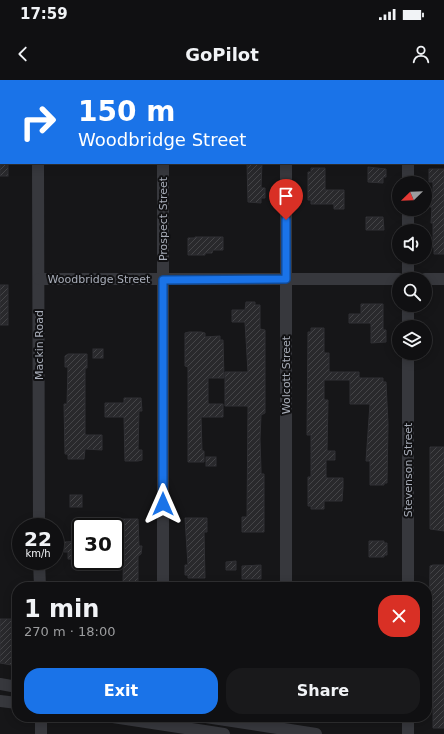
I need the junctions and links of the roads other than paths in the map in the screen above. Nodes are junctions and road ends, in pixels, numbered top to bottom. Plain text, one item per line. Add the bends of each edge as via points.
1 (38, 164) edge
2 (163, 164) edge
3 (286, 164) edge
4 (408, 164) edge
5 (408, 176) edge
6 (39, 279) junction
7 (286, 279) junction
8 (392, 279) edge
9 (432, 279) edge
10 (444, 279) edge
11 (163, 280) junction
12 (408, 360) edge
13 (39, 518) edge
14 (40, 570) edge
15 (40, 582) edge
16 (163, 582) edge
17 (286, 582) edge
18 (408, 582) edge
19 (0, 684) edge
20 (12, 686) edge
21 (0, 700) edge
22 (12, 702) edge
23 (41, 722) edge
24 (168, 722) edge
25 (233, 722) edge
26 (408, 722) edge
27 (286, 732) edge
28 (41, 734) edge
29 (224, 734) edge
30 (316, 734) edge
31 (408, 734) edge

1 - 6 street, Mackin Road
2 - 11 street, Prospect Street
3 - 7 street, Wolcott Street
4 - 5 street
6 - 11 street, Woodbridge Street
6 - 13 street, Mackin Road
7 - 8 street, Woodbridge Street
7 - 11 street, Woodbridge Street
7 - 17 street, Wolcott Street
9 - 10 street
11 - 16 street, Prospect Street
12 - 18 street, Stevenson Street
14 - 15 street
19 - 20 street
21 - 22 street
23 - 28 street
24 - 29 street
25 - 27 street
26 - 31 street
27 - 30 street

